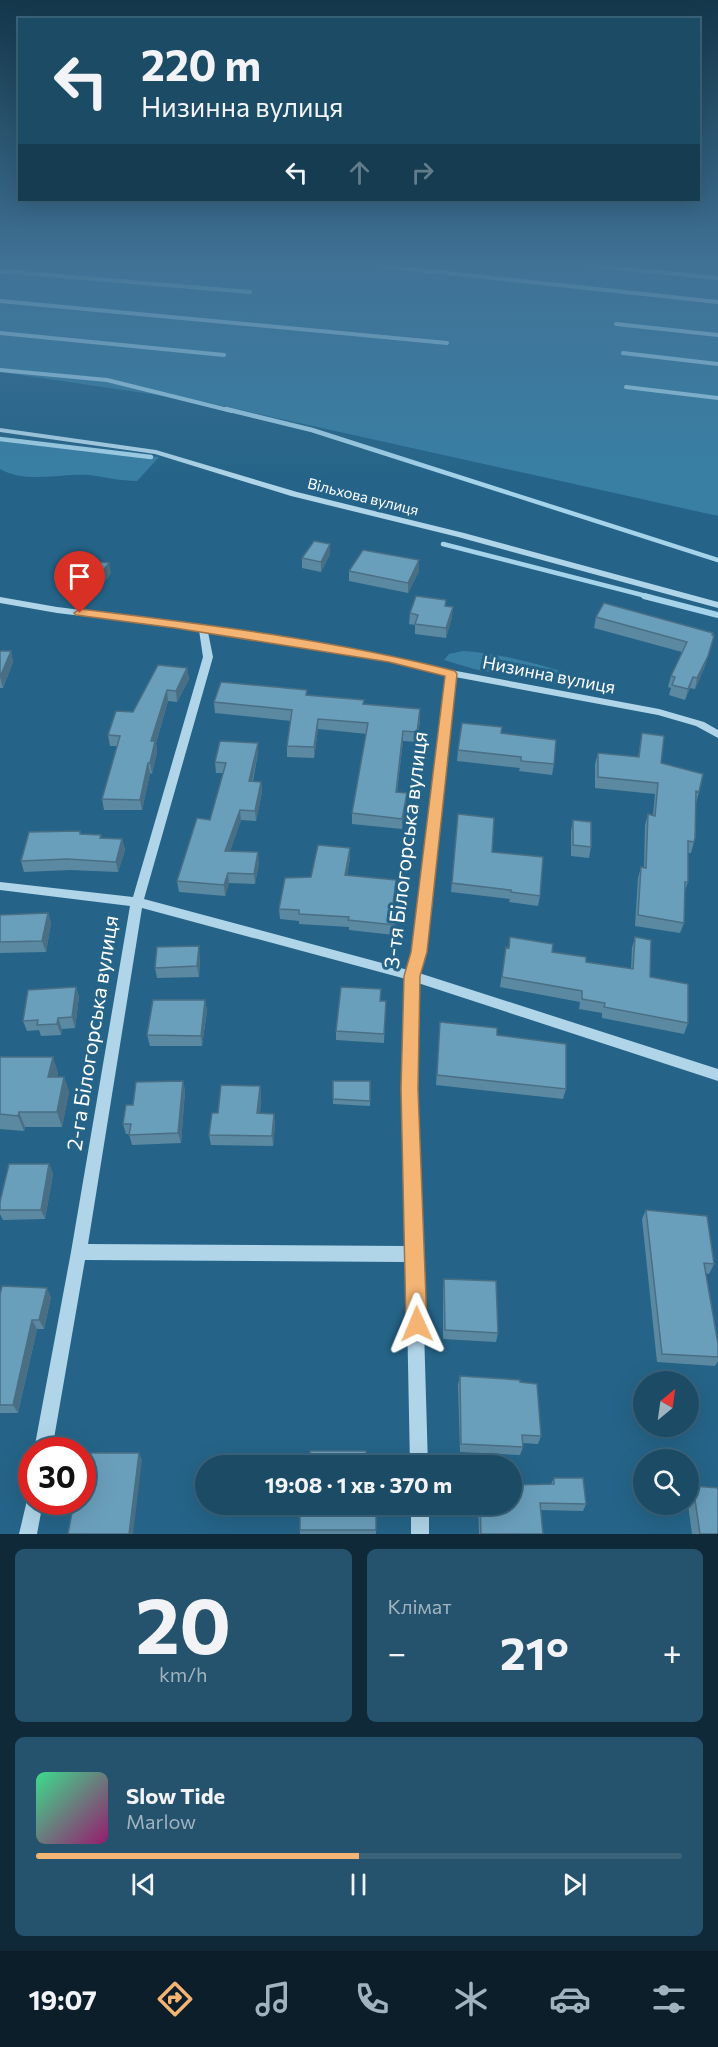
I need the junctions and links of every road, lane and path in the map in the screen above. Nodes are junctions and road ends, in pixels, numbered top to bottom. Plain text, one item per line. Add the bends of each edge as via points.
1 (0, 430) edge
2 (0, 600) edge
3 (718, 605) edge
4 (203, 628) junction
5 (451, 674) junction
6 (718, 735) edge
7 (0, 886) edge
8 (138, 902) junction
9 (412, 976) junction
10 (718, 1075) edge
11 (79, 1252) junction
12 (415, 1254) junction
13 (45, 1437) edge
14 (419, 1455) edge
15 (32, 1515) edge
16 (420, 1515) edge
17 (28, 1534) edge
18 (420, 1534) edge

1 - 3 street, Вільхова вулиця via 156,452 294,495
2 - 4 street, Низинна вулиця
4 - 5 street, Низинна вулиця via 389,658
4 - 8 street, 2-га Білогорська вулиця via 208,657
5 - 6 street, Низинна вулиця via 659,712 700,724
5 - 9 street, 3-тя Білогорська вулиця via 419,952
7 - 8 street
8 - 9 street
8 - 11 street, 2-га Білогорська вулиця
9 - 10 street
9 - 12 street, 3-тя Білогорська вулиця via 410,1089
11 - 12 street
11 - 13 street, 2-га Білогорська вулиця
12 - 14 street, 3-тя Білогорська вулиця
15 - 17 street
16 - 18 street

